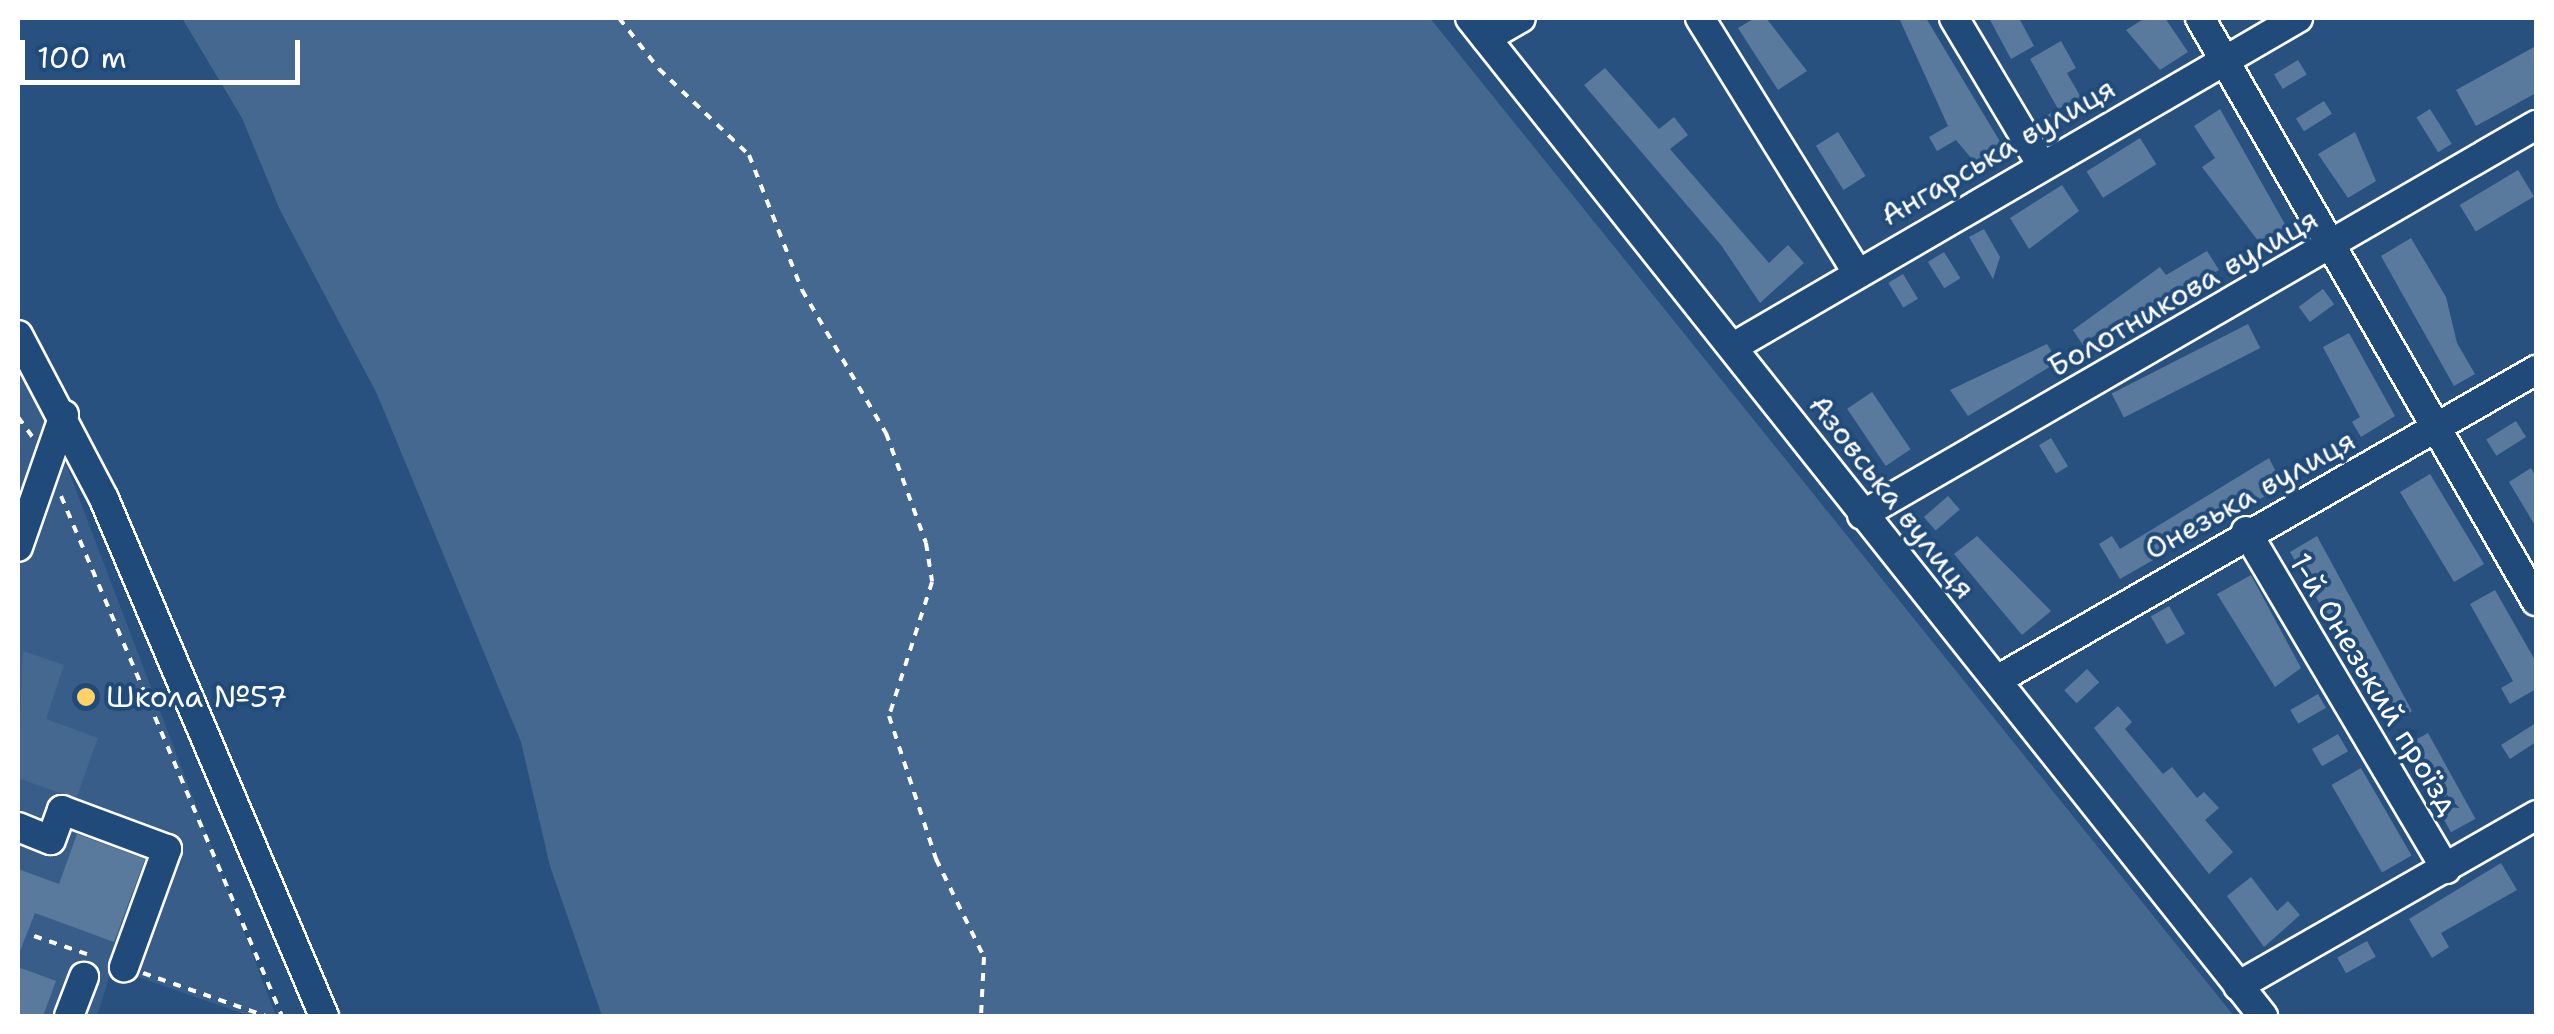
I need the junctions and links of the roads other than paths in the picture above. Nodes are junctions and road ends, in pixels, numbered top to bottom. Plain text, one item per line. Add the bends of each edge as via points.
1 (1521, 18) edge
2 (1700, 18) edge
3 (1954, 18) edge
4 (2200, 18) edge
5 (2298, 18) edge
6 (1478, 28) edge
7 (2224, 60) junction
8 (2536, 126) edge
9 (2040, 162) junction
10 (2332, 245) junction
11 (1857, 272) junction
12 (18, 336) edge
13 (1733, 347) junction
14 (2536, 370) edge
15 (64, 416) junction
16 (2438, 428) junction
17 (1862, 515) junction
18 (2246, 532) junction
19 (18, 548) edge
20 (2536, 600) edge
21 (1997, 680) junction
22 (2536, 815) edge
23 (18, 827) edge
24 (2446, 869) junction
25 (124, 967) road end
26 (84, 978) dead end
27 (2238, 986) junction
28 (69, 1016) edge
29 (324, 1016) edge
30 (2263, 1016) edge

1 - 6 street
2 - 11 street
3 - 9 street
4 - 7 street
5 - 7 street, Ангарська вулиця
6 - 13 street, Азовська вулиця
7 - 9 street, Ангарська вулиця
7 - 10 street
8 - 10 street, Болотникова вулиця
9 - 11 street, Ангарська вулиця
10 - 16 street
10 - 17 street, Болотникова вулиця
11 - 13 street, Ангарська вулиця
12 - 15 street
13 - 17 street, Азовська вулиця
14 - 16 street, Онезька вулиця
15 - 19 street
15 - 29 street
16 - 18 street, Онезька вулиця
16 - 20 street
17 - 21 street, Азовська вулиця
18 - 21 street, Онезька вулиця
18 - 24 street, 1-й Онезький проїзд
21 - 27 street, Азовська вулиця
22 - 24 street
23 - 25 street via 50,840 62,810 167,849
24 - 27 street
26 - 28 street
27 - 30 street, Азовська вулиця

